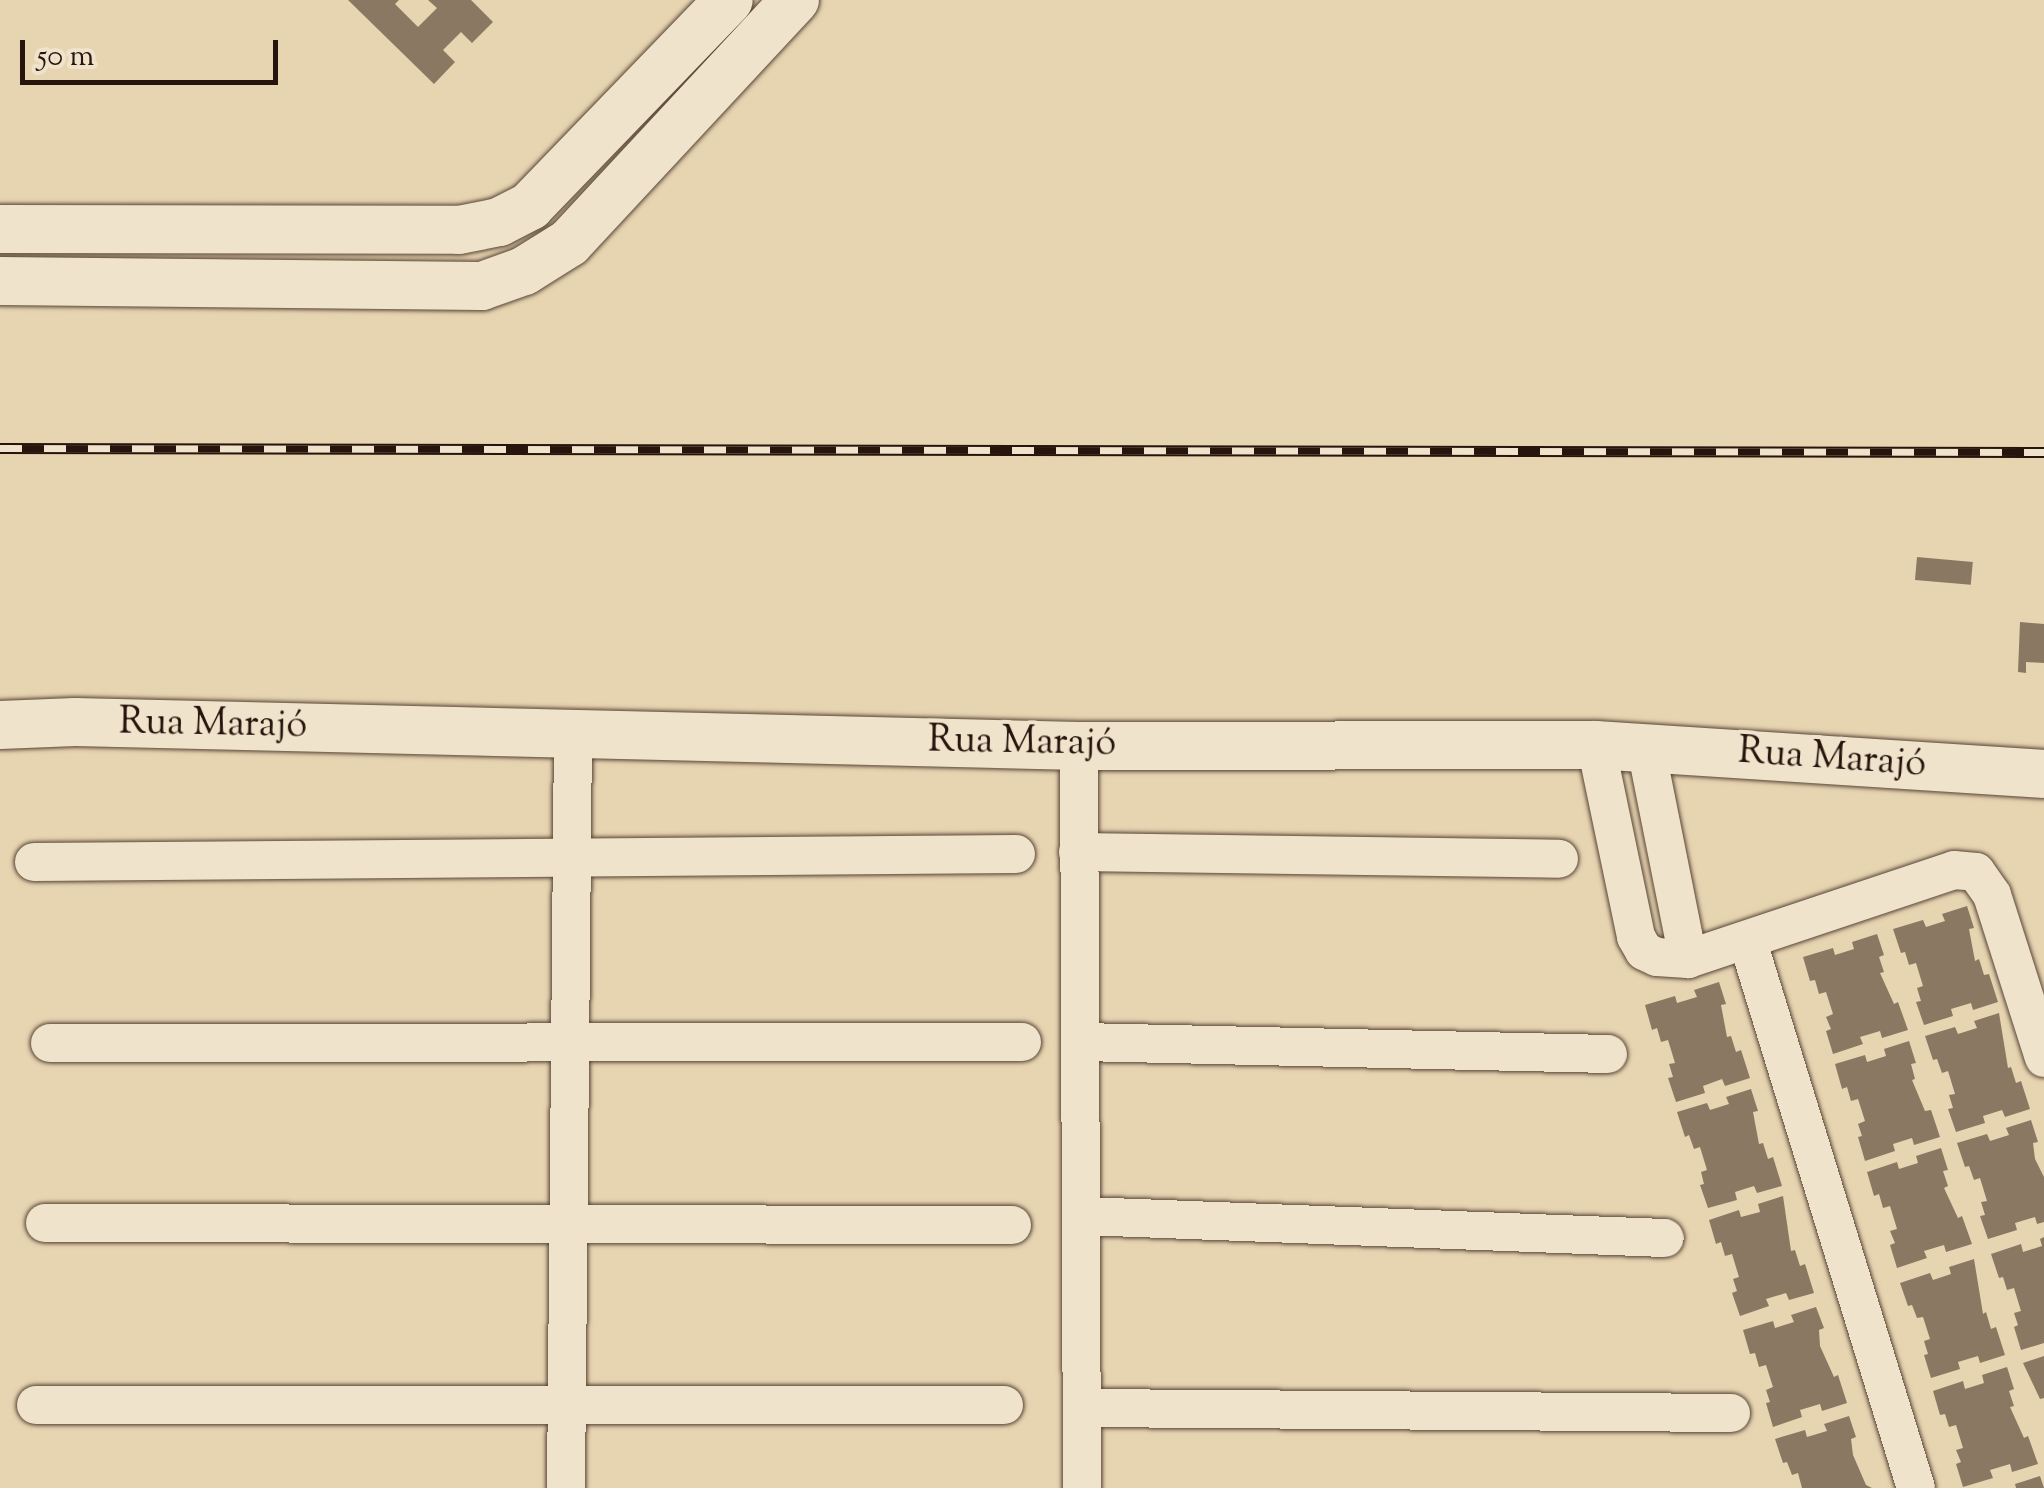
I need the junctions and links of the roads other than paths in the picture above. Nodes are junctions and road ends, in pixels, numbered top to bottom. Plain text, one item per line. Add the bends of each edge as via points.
1 (729, 0) edge
2 (796, 0) edge
3 (0, 230) edge
4 (0, 281) edge
5 (0, 725) edge
6 (573, 734) junction
7 (1596, 745) junction
8 (1078, 746) junction
9 (1646, 748) junction
10 (2044, 774) edge
11 (1078, 852) junction
12 (1016, 854) dead end
13 (573, 856) junction
14 (1559, 859) dead end
15 (34, 862) dead end
16 (1748, 942) junction
17 (1688, 959) junction
18 (573, 1041) junction
19 (1022, 1042) dead end
20 (1081, 1042) junction
21 (50, 1043) dead end
22 (1608, 1054) dead end
23 (2044, 1058) edge
24 (1084, 1216) junction
25 (44, 1223) dead end
26 (571, 1225) junction
27 (1012, 1225) dead end
28 (1665, 1238) dead end
29 (36, 1405) dead end
30 (1004, 1405) dead end
31 (567, 1406) junction
32 (1083, 1408) junction
33 (1731, 1414) dead end
34 (566, 1488) edge
35 (1082, 1488) edge
36 (1916, 1488) edge

1 - 3 street via 530,206 499,222 460,230
2 - 4 street via 570,243 482,286
5 - 6 street, Rua Marajó
6 - 8 street, Rua Marajó
6 - 13 street
7 - 8 street, Rua Marajó
7 - 9 street, Rua Marajó
7 - 17 street via 1636,937 1658,957
8 - 11 street
9 - 10 street, Rua Marajó
9 - 17 street
11 - 14 street
11 - 20 street
12 - 13 street
13 - 15 street
13 - 18 street
16 - 17 street
16 - 23 street via 1954,870 1976,872 1992,894
16 - 36 street
18 - 19 street
18 - 21 street
18 - 26 street
20 - 22 street
20 - 24 street
24 - 28 street
24 - 32 street
25 - 26 street
26 - 27 street
26 - 31 street
29 - 31 street
30 - 31 street
31 - 34 street
32 - 33 street
32 - 35 street

